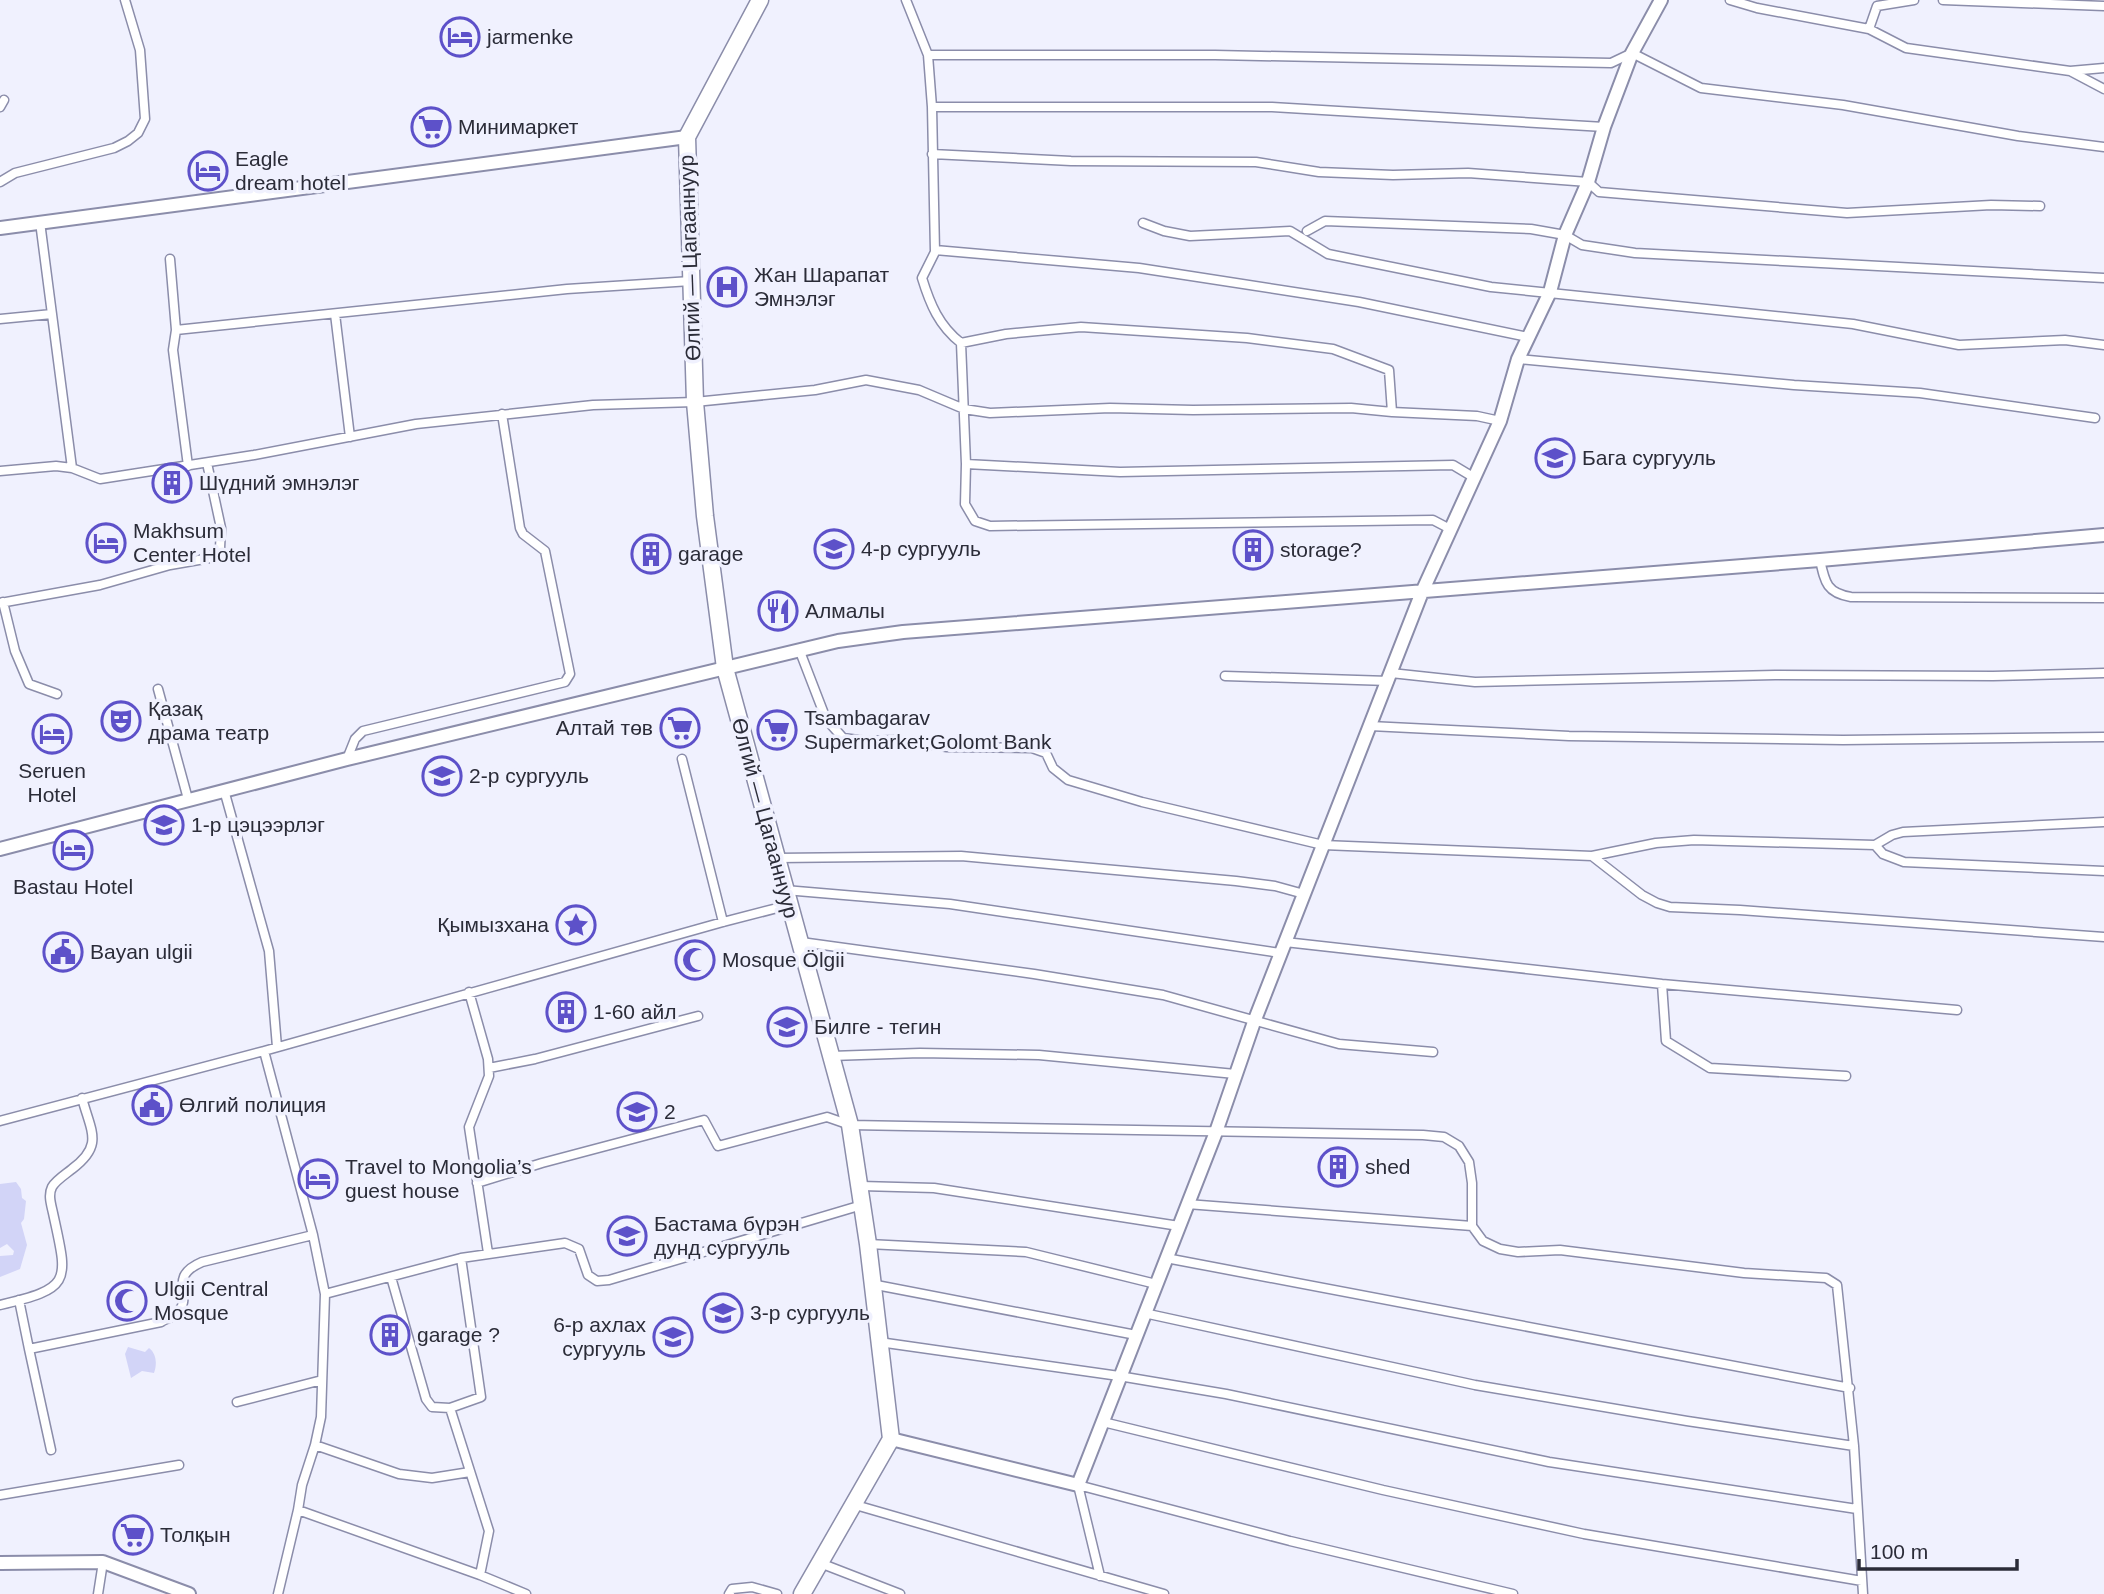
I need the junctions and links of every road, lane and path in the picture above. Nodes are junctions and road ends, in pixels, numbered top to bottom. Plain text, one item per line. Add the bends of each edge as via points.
1 (125, 0) edge
2 (760, 0) edge
3 (906, 0) edge
4 (1661, 0) edge
5 (1730, 0) edge
6 (1913, 0) edge
7 (1942, 0) edge
8 (2104, 6) edge
9 (1869, 29) junction
10 (1632, 53) junction
11 (928, 55) junction
12 (2104, 68) edge
13 (2070, 71) junction
14 (2104, 89) edge
15 (932, 107) junction
16 (1604, 127) junction
17 (687, 136) junction
18 (2104, 147) edge
19 (932, 154) junction
20 (0, 182) edge
21 (1588, 182) junction
22 (2040, 206) dead end
23 (40, 222) junction
24 (1143, 223) dead end
25 (0, 228) edge
26 (1307, 231) dead end
27 (1565, 234) junction
28 (935, 250) junction
29 (170, 259) dead end
30 (2104, 278) edge
31 (691, 281) junction
32 (1550, 292) junction
33 (52, 314) junction
34 (335, 314) junction
35 (0, 319) edge
36 (176, 330) junction
37 (1528, 337) junction
38 (961, 343) junction
39 (2104, 345) edge
40 (1518, 359) junction
41 (695, 402) junction
42 (964, 409) junction
43 (1392, 412) junction
44 (502, 415) junction
45 (2095, 418) dead end
46 (1500, 421) junction
47 (350, 437) junction
48 (207, 463) junction
49 (966, 464) junction
50 (188, 466) junction
51 (72, 468) junction
52 (0, 471) edge
53 (1473, 477) junction
54 (1452, 530) junction
55 (2104, 535) edge
56 (1820, 560) junction
57 (1422, 592) junction
58 (2104, 598) edge
59 (1, 603) edge
60 (799, 649) junction
61 (725, 668) junction
62 (2104, 673) edge
63 (1225, 676) dead end
64 (1390, 677) junction
65 (158, 688) dead end
66 (57, 694) dead end
67 (1370, 726) junction
68 (2104, 737) edge
69 (347, 759) junction
70 (682, 759) dead end
71 (225, 790) junction
72 (188, 799) junction
73 (2104, 822) edge
74 (1323, 845) junction
75 (1875, 845) junction
76 (0, 849) edge
77 (1592, 856) junction
78 (777, 858) junction
79 (2104, 871) edge
80 (1304, 894) junction
81 (787, 897) junction
82 (723, 922) junction
83 (2104, 937) edge
84 (798, 941) junction
85 (1283, 948) junction
86 (1662, 984) junction
87 (469, 992) junction
88 (1957, 1010) dead end
89 (698, 1016) dead end
90 (1254, 1022) junction
91 (277, 1047) junction
92 (264, 1051) junction
93 (1433, 1052) dead end
94 (831, 1056) junction
95 (489, 1069) junction
96 (1235, 1074) junction
97 (1846, 1076) dead end
98 (82, 1098) junction
99 (0, 1121) edge
100 (850, 1125) junction
101 (1216, 1132) junction
102 (477, 1183) junction
103 (861, 1186) junction
104 (1187, 1204) junction
105 (862, 1205) junction
106 (1179, 1226) junction
107 (1472, 1227) junction
108 (313, 1235) junction
109 (868, 1244) junction
110 (488, 1253) junction
111 (461, 1258) junction
112 (1166, 1258) junction
113 (391, 1277) junction
114 (1156, 1283) junction
115 (871, 1284) junction
116 (325, 1294) junction
117 (19, 1300) junction
118 (0, 1305) edge
119 (1144, 1313) junction
120 (1136, 1335) junction
121 (879, 1342) junction
122 (29, 1349) junction
123 (1119, 1376) junction
124 (323, 1380) junction
125 (1850, 1388) junction
126 (237, 1402) dead end
127 (450, 1408) junction
128 (1102, 1422) junction
129 (891, 1439) junction
130 (315, 1445) junction
131 (1854, 1446) junction
132 (51, 1450) dead end
133 (180, 1465) dead end
134 (470, 1472) junction
135 (1078, 1485) junction
136 (0, 1495) edge
137 (852, 1504) junction
138 (1857, 1509) junction
139 (298, 1510) junction
140 (103, 1562) junction
141 (0, 1563) edge
142 (820, 1563) junction
143 (480, 1575) junction
144 (1100, 1576) junction
145 (1862, 1581) junction
146 (98, 1594) edge
147 (189, 1594) edge
148 (278, 1594) edge
149 (526, 1594) edge
150 (729, 1594) edge
151 (777, 1594) edge
152 (802, 1594) edge
153 (900, 1594) edge
154 (1164, 1594) edge
155 (1513, 1594) edge
156 (1863, 1594) edge

1 - 20 street via 140,50 145,119 138,133 114,148 15,173
2 - 17 highway
3 - 11 street
4 - 10 street
5 - 9 street
6 - 9 street via 1877,6
7 - 8 street
9 - 13 street via 1906,48
10 - 11 street via 1611,63
10 - 16 street
10 - 18 street via 1701,88 1843,105
11 - 15 street
12 - 13 street
13 - 14 street
15 - 16 street via 1272,107
15 - 19 street
16 - 21 street
17 - 23 street
17 - 31 highway, Өлгий — Цагааннуур
19 - 21 street via 1071,161 1256,162 1319,172 1468,173
19 - 28 street
21 - 22 street via 1599,192 1847,214
21 - 27 street
23 - 25 street
23 - 33 street
24 - 32 street via 1190,236 1290,231 1328,254 1461,282
26 - 27 street via 1325,221
27 - 30 street via 1582,245 1635,253
27 - 32 street
28 - 37 street via 1139,268 1359,302
28 - 38 street via 922,278 931,307
29 - 36 street
31 - 34 street via 566,289
31 - 41 highway, Өлгий — Цагааннуур
32 - 37 street
32 - 39 street via 1853,324 1959,345 2065,340
33 - 35 street
33 - 51 street
34 - 36 street
34 - 47 street
36 - 50 street via 173,350
37 - 40 street
38 - 42 street
38 - 43 street via 1080,327 1247,338 1333,349 1389,370
40 - 45 street via 1920,393
40 - 46 street
41 - 42 street via 866,380 919,390
41 - 44 street via 593,405
41 - 61 highway, Өлгий — Цагааннуур
42 - 43 street via 990,413 1110,408
42 - 49 street
43 - 46 street
44 - 47 street
44 - 69 street via 520,528 545,551 570,674 565,682 363,731
46 - 53 street
47 - 48 street
48 - 50 street
48 - 59 street via 221,528 220,548 210,558
49 - 53 street via 1120,471 1453,465
49 - 54 street via 965,504 975,521 990,526 1433,520
50 - 51 street via 100,478
51 - 52 street
53 - 54 street
54 - 57 street
55 - 56 street
56 - 57 street
56 - 58 street via 1828,586 1851,597
57 - 60 street via 903,632
57 - 64 street
59 - 66 street via 29,684
60 - 61 street
60 - 74 street via 826,719 843,738 1032,748 1046,753 1053,768 1068,780
61 - 69 street
61 - 78 highway, Өлгий — Цагааннуур
62 - 64 street via 1475,682
63 - 64 street
64 - 67 street
65 - 72 street
67 - 68 street via 1624,737
67 - 74 street
69 - 71 street
70 - 82 street
71 - 72 street
71 - 91 street via 269,951
72 - 76 street
73 - 75 street via 1903,832
74 - 77 street
74 - 80 street
75 - 77 street via 1694,840
75 - 79 street via 1883,854 1904,862
77 - 83 street via 1642,895 1670,907
78 - 80 street via 961,856 1236,881
78 - 81 highway, Өлгий — Цагааннуур
80 - 85 street
81 - 82 street
81 - 84 highway, Өлгий — Цагааннуур
81 - 85 street via 950,904
82 - 87 street
84 - 90 street via 1163,995
84 - 94 highway, Өлгий — Цагааннуур
85 - 86 street
85 - 90 street
86 - 88 street
86 - 97 street via 1667,1041 1710,1068
87 - 91 street
87 - 95 street
89 - 95 street
90 - 93 street via 1339,1044
90 - 96 street
91 - 92 street
92 - 98 street
92 - 108 street
94 - 96 street via 1039,1055
94 - 100 highway, Өлгий — Цагааннуур
95 - 102 street via 469,1128
96 - 101 street
98 - 99 street
98 - 117 street via 92,1149 88,1158 53,1185 50,1198 64,1263 61,1277 44,1294
100 - 101 street
100 - 102 street via 827,1117 718,1146 704,1120
100 - 103 highway, Өлгий — Цагааннуур
101 - 104 street
101 - 107 street via 1444,1137 1459,1146 1469,1162
102 - 110 street
103 - 105 highway, Өлгий — Цагааннуур
103 - 106 street via 934,1188
104 - 106 street
104 - 107 street
105 - 109 highway, Өлгий — Цагааннуур
105 - 110 street via 609,1280 597,1281 588,1275 579,1249 565,1243
106 - 112 street
107 - 125 street via 1483,1241 1518,1252 1560,1250 1744,1273 1826,1278 1837,1285
108 - 116 street
108 - 122 street via 189,1268 183,1277 184,1303 161,1322
109 - 114 street via 1026,1252
109 - 115 highway, Өлгий — Цагааннуур
110 - 111 street
111 - 113 street
111 - 127 street via 481,1397
112 - 114 street
112 - 125 street
113 - 116 street
113 - 127 street via 426,1399 432,1408
114 - 119 street
115 - 120 street
115 - 121 highway, Өлгий — Цагааннуур
116 - 124 street
117 - 118 street
117 - 122 street
119 - 120 street
119 - 131 street via 1475,1385
120 - 123 street
121 - 123 street
121 - 129 highway, Өлгий — Цагааннуур
122 - 132 street
123 - 128 street
123 - 138 street via 1549,1462
124 - 126 street
124 - 130 street
125 - 131 street
127 - 134 street
128 - 135 street
128 - 145 street via 1584,1534
129 - 135 street
129 - 137 highway
130 - 134 street via 398,1474 432,1478
130 - 139 street
131 - 138 street
133 - 136 street
134 - 143 street via 489,1531
135 - 144 street
135 - 155 street
137 - 142 highway
137 - 144 street
138 - 145 street
139 - 143 street
139 - 148 street
140 - 141 street
140 - 146 street
140 - 147 street
142 - 152 highway
142 - 153 street
143 - 149 street
144 - 154 street
145 - 156 street
150 - 151 street via 732,1589 752,1587

